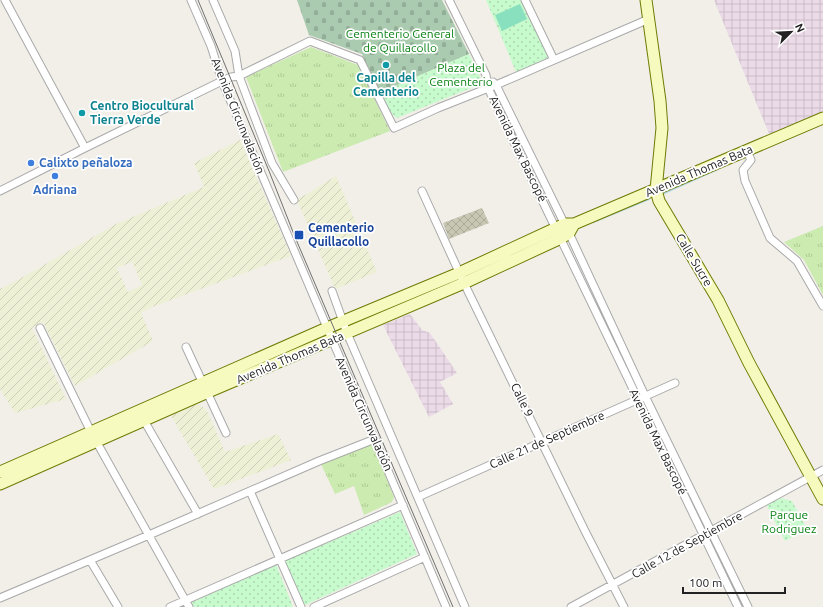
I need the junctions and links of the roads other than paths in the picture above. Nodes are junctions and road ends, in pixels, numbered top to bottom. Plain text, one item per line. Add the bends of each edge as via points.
1 (5, 0) edge
2 (192, 0) edge
3 (213, 0) edge
4 (449, 0) edge
5 (525, 0) edge
6 (646, 0) edge
7 (649, 19) junction
8 (554, 60) junction
9 (486, 75) junction
10 (239, 76) junction
11 (222, 81) junction
12 (496, 85) junction
13 (488, 88) junction
14 (823, 118) edge
15 (85, 148) junction
16 (747, 151) junction
17 (656, 190) junction
18 (0, 191) edge
19 (422, 191) dead end
20 (294, 200) dead end
21 (565, 230) junction
22 (459, 272) junction
23 (464, 283) junction
24 (332, 291) dead end
25 (823, 306) edge
26 (343, 322) junction
27 (40, 328) dead end
28 (327, 328) junction
29 (347, 333) junction
30 (332, 340) junction
31 (186, 347) dead end
32 (675, 383) dead end
33 (206, 387) junction
34 (646, 396) junction
35 (637, 399) junction
36 (141, 415) junction
37 (226, 433) dead end
38 (94, 437) junction
39 (375, 439) junction
40 (543, 442) junction
41 (823, 470) edge
42 (0, 472) edge
43 (811, 477) junction
44 (0, 484) edge
45 (250, 491) junction
46 (418, 497) junction
47 (823, 499) edge
48 (403, 505) junction
49 (198, 514) junction
50 (712, 531) junction
51 (149, 535) junction
52 (704, 536) junction
53 (424, 557) junction
54 (279, 559) junction
55 (90, 560) junction
56 (614, 584) junction
57 (0, 598) edge
58 (186, 600) junction
59 (118, 607) edge
60 (170, 607) edge
61 (189, 607) edge
62 (301, 607) edge
63 (314, 607) edge
64 (446, 607) edge
65 (465, 607) edge
66 (570, 607) edge
67 (624, 607) edge
68 (738, 607) edge
69 (748, 607) edge

1 - 15 street
2 - 11 street, Avenida Circunvalación
3 - 10 street, Avenida Circunvalación via 235,51
4 - 9 street
5 - 8 street
6 - 7 main road, Calle Sucre
7 - 8 street
7 - 17 main road, Calle Sucre via 662,128
8 - 12 street
9 - 12 street, Avenida Max Bascopé
9 - 13 street, Avenida Max Bascopé
10 - 11 street
10 - 13 street via 310,41 360,60 394,128
10 - 20 street, Avenida Circunvalación via 272,163
11 - 15 street
11 - 28 street, Avenida Circunvalación
12 - 13 street
12 - 21 street, Avenida Max Bascopé
13 - 21 street, Avenida Max Bascopé
14 - 16 main road, Avenida Thomas Bata
15 - 18 street
16 - 17 main road, Avenida Thomas Bata
16 - 25 street via 751,160 744,170 745,181 770,238 798,261
17 - 21 main road, Avenida Thomas Bata
17 - 43 main road, Calle Sucre via 659,200 718,300
19 - 22 street, Calle 9
21 - 22 main road, Avenida Thomas Bata
21 - 23 main road, Avenida Thomas Bata
21 - 34 street, Avenida Max Bascopé
21 - 35 street, Avenida Max Bascopé
22 - 23 street, Calle 9
22 - 26 main road, Avenida Thomas Bata
23 - 29 main road, Avenida Thomas Bata
23 - 40 street, Calle 9
24 - 26 street, Avenida Circunvalación
26 - 28 main road, Avenida Thomas Bata
26 - 29 street, Avenida Circunvalación
27 - 38 street
28 - 30 street, Avenida Circunvalación
28 - 33 main road, Avenida Thomas Bata
29 - 30 main road, Avenida Thomas Bata
29 - 46 street, Avenida Circunvalación
30 - 33 main road, Avenida Thomas Bata
30 - 39 street, Avenida Circunvalación
31 - 33 street
32 - 34 street, Calle 21 de Septiembre
33 - 36 main road, Avenida Thomas Bata
33 - 37 street
34 - 35 street, Calle 21 de Septiembre
34 - 50 street, Avenida Max Bascopé
35 - 40 street, Calle 21 de Septiembre
35 - 52 street, Avenida Max Bascopé
36 - 38 main road, Avenida Thomas Bata
36 - 49 street
38 - 42 main road, Avenida Thomas Bata
38 - 44 main road, Avenida Thomas Bata
38 - 51 street
39 - 45 street
39 - 48 street, Avenida Circunvalación
40 - 46 street, Calle 21 de Septiembre
40 - 56 street, Calle 9
41 - 43 street, Calle 12 de Septiembre
43 - 47 main road, Calle Sucre
43 - 50 street, Calle 12 de Septiembre
45 - 49 street
45 - 54 street
46 - 65 street, Avenida Circunvalación
48 - 53 street, Avenida Circunvalación
48 - 54 street
49 - 51 street
50 - 52 street, Calle 12 de Septiembre
50 - 69 street, Avenida Max Bascopé
51 - 55 street
51 - 58 street
52 - 56 street, Calle 12 de Septiembre
52 - 68 street, Avenida Max Bascopé
53 - 63 street
53 - 64 street, Avenida Circunvalación
54 - 58 street
54 - 62 street
55 - 57 street
55 - 59 street
56 - 66 street, Calle 12 de Septiembre
56 - 67 street, Calle 9
58 - 60 street
58 - 61 street

